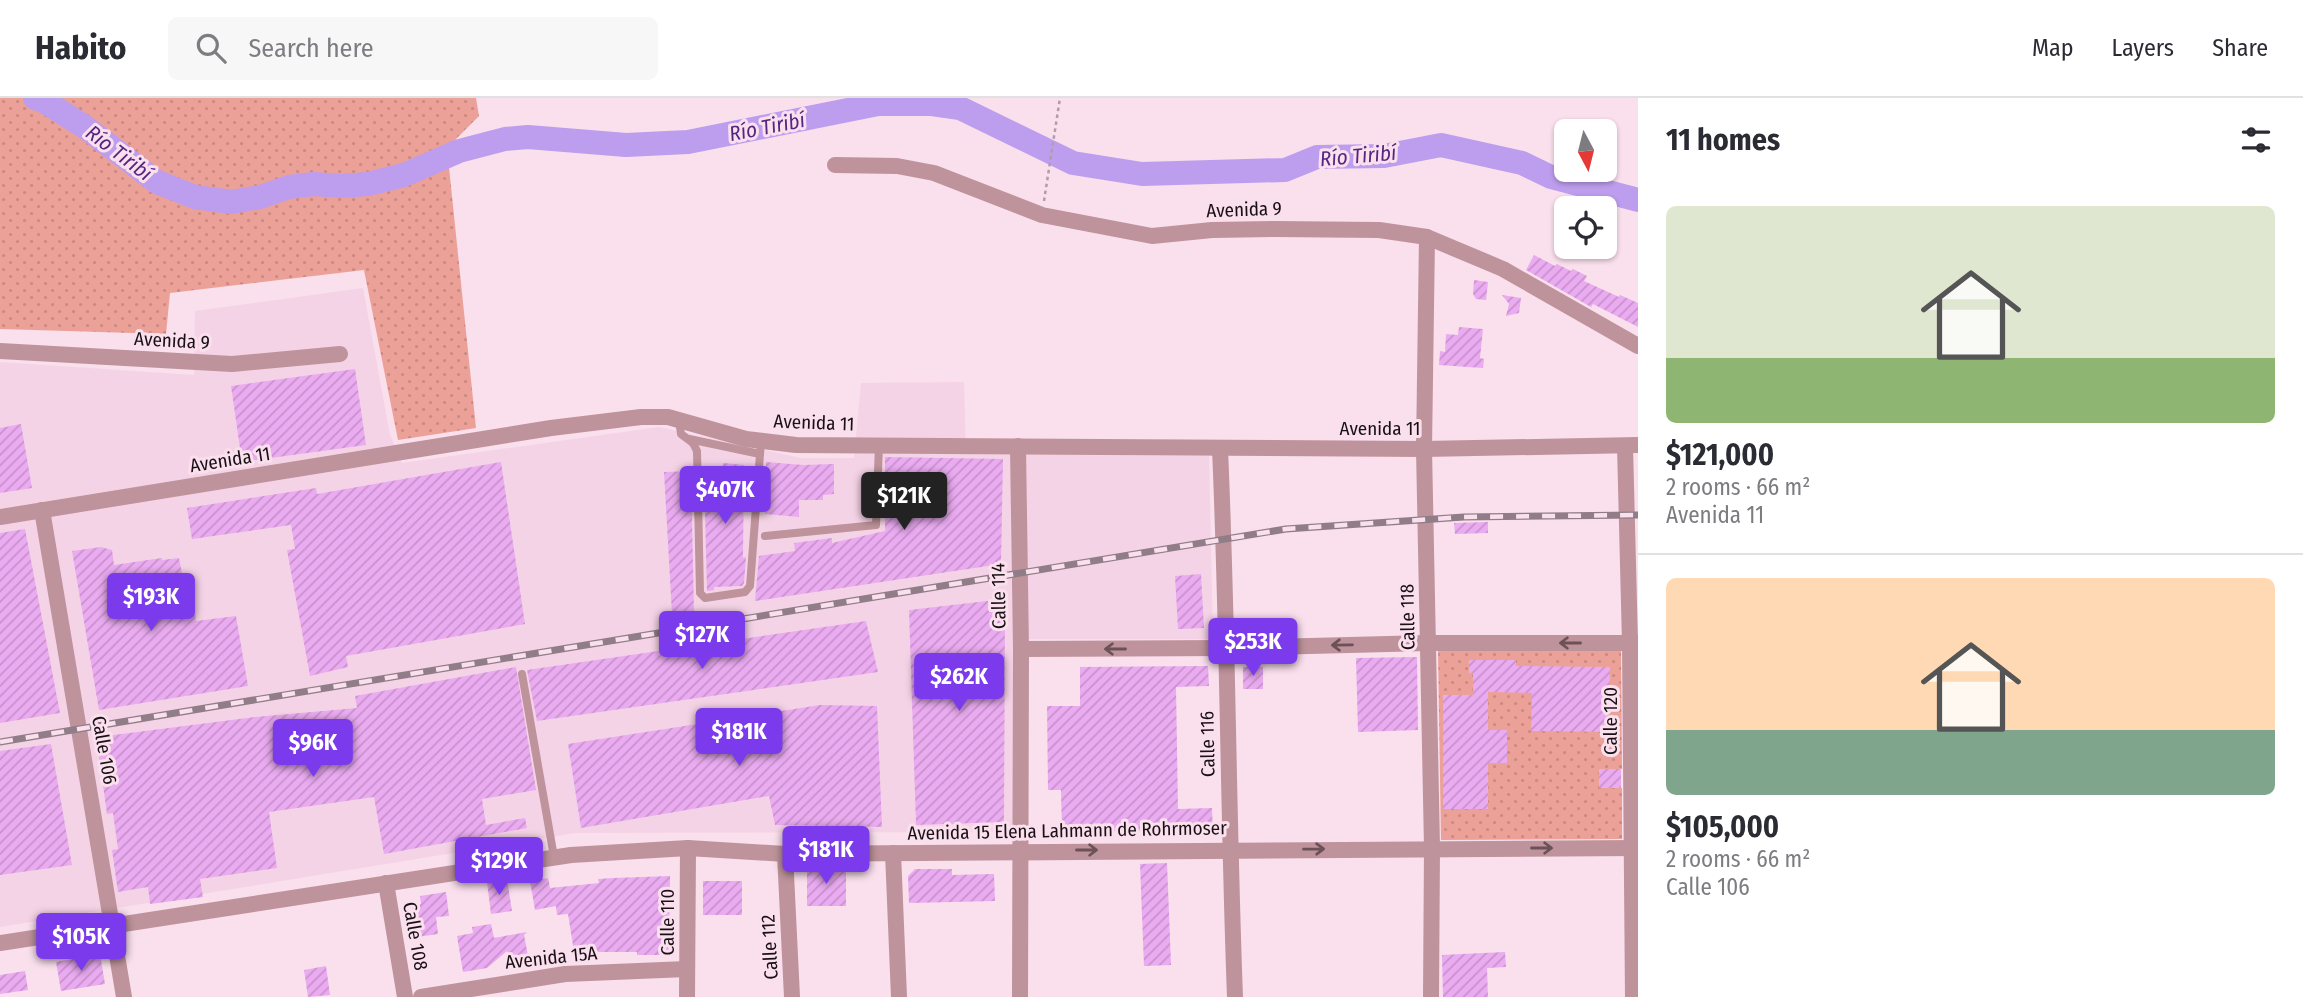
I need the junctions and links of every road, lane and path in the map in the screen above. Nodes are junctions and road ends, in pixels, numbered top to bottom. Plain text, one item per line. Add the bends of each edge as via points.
1 (1060, 98) edge
2 (835, 165) dead end
3 (1044, 204) dead end
4 (1427, 237) junction
5 (1638, 346) edge
6 (0, 351) edge
7 (340, 354) dead end
8 (679, 420) junction
9 (688, 439) junction
10 (879, 445) junction
11 (1632, 445) edge
12 (1018, 446) junction
13 (760, 448) junction
14 (1220, 449) junction
15 (1424, 449) junction
16 (42, 510) junction
17 (0, 517) edge
18 (765, 536) dead end
19 (1428, 643) junction
20 (1634, 643) edge
21 (1226, 648) junction
22 (1021, 649) junction
23 (522, 674) dead end
24 (1432, 847) junction
25 (688, 848) junction
26 (1635, 848) edge
27 (1229, 850) junction
28 (1018, 851) junction
29 (893, 853) junction
30 (785, 854) junction
31 (554, 858) junction
32 (386, 883) junction
33 (113, 925) junction
34 (0, 943) edge
35 (687, 969) junction
36 (124, 997) edge
37 (405, 997) edge
38 (421, 997) edge
39 (687, 997) edge
40 (792, 997) edge
41 (899, 997) edge
42 (1020, 997) edge
43 (1235, 997) edge
44 (1431, 997) edge
45 (1633, 997) edge

1 - 3 path
2 - 4 street, Avenida 9 via 897,166 934,173 1042,215 1152,236 1275,229 1379,230
4 - 5 street, Avenida 9 via 1503,269
4 - 15 street, Calle 118
6 - 7 street, Avenida 9 via 232,364
8 - 9 lane via 681,434
8 - 13 street, Avenida 11
8 - 16 street, Avenida 11 via 641,417 551,428
9 - 13 lane
9 - 13 lane via 697,451 700,593 705,598 745,592 750,586
10 - 12 street, Avenida 11
10 - 13 street, Avenida 11
10 - 18 lane via 876,525
11 - 15 street, Avenida 11
11 - 20 street, Calle 120
12 - 14 street, Avenida 11
12 - 22 street, Calle 114
14 - 15 street, Avenida 11
14 - 21 street, Calle 116
15 - 19 street, Calle 118
16 - 17 street, Avenida 11
16 - 33 street, Calle 106
20 -> 19 street
19 -> 21 street
19 - 24 street, Calle 118
20 - 26 street, Calle 120
21 -> 22 street
21 - 27 street, Calle 116
22 - 28 street, Calle 114
23 - 31 lane
24 -> 26 street, Avenida 15 Elena Lahmann de Rohrmoser
27 -> 24 street, Avenida 15 Elena Lahmann de Rohrmoser
24 - 44 street, Calle 118
25 - 30 street, Avenida 15 Elena Lahmann de Rohrmoser
25 - 31 street, Avenida 15 Elena Lahmann de Rohrmoser
25 - 35 street, Calle 110
26 - 45 street, Calle 120
28 -> 27 street, Avenida 15 Elena Lahmann de Rohrmoser
27 - 43 street, Calle 116
28 - 29 street, Avenida 15 Elena Lahmann de Rohrmoser
28 - 42 street, Calle 114
29 - 30 street, Avenida 15 Elena Lahmann de Rohrmoser
29 - 41 street
30 - 40 street, Calle 112
31 - 32 street, Avenida 15 Elena Lahmann de Rohrmoser
32 - 33 street, Avenida 15 Elena Lahmann de Rohrmoser
32 - 37 street, Calle 108
33 - 34 street, Avenida 15 Elena Lahmann de Rohrmoser
33 - 36 street, Calle 106
35 - 38 street, Avenida 15A via 565,974
35 - 39 street, Calle 110

